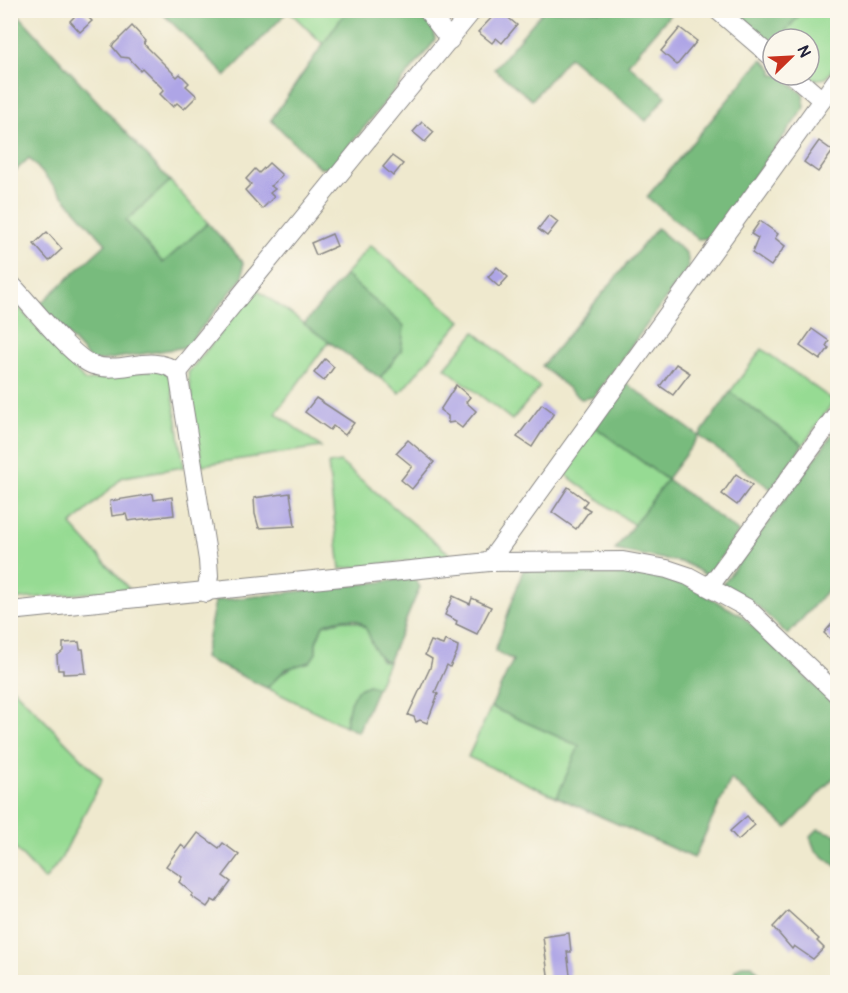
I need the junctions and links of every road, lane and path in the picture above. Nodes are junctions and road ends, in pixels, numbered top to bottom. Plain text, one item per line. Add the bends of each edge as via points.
1 (427, 10) edge
2 (473, 10) edge
3 (717, 10) edge
4 (450, 40) junction
5 (761, 48) edge
6 (837, 78) edge
7 (807, 87) edge
8 (822, 100) junction
9 (10, 283) edge
10 (178, 372) junction
11 (837, 412) edge
12 (489, 562) junction
13 (710, 586) junction
14 (206, 593) junction
15 (10, 611) edge
16 (837, 695) edge

1 - 4 street
2 - 4 street
3 - 5 street
4 - 10 street
6 - 8 street
7 - 8 street
8 - 12 street
9 - 10 street via 84,361 111,368 164,363
10 - 14 street via 208,560
11 - 13 street
12 - 13 street via 623,561 667,569
12 - 14 street
13 - 16 street via 747,608
14 - 15 street

